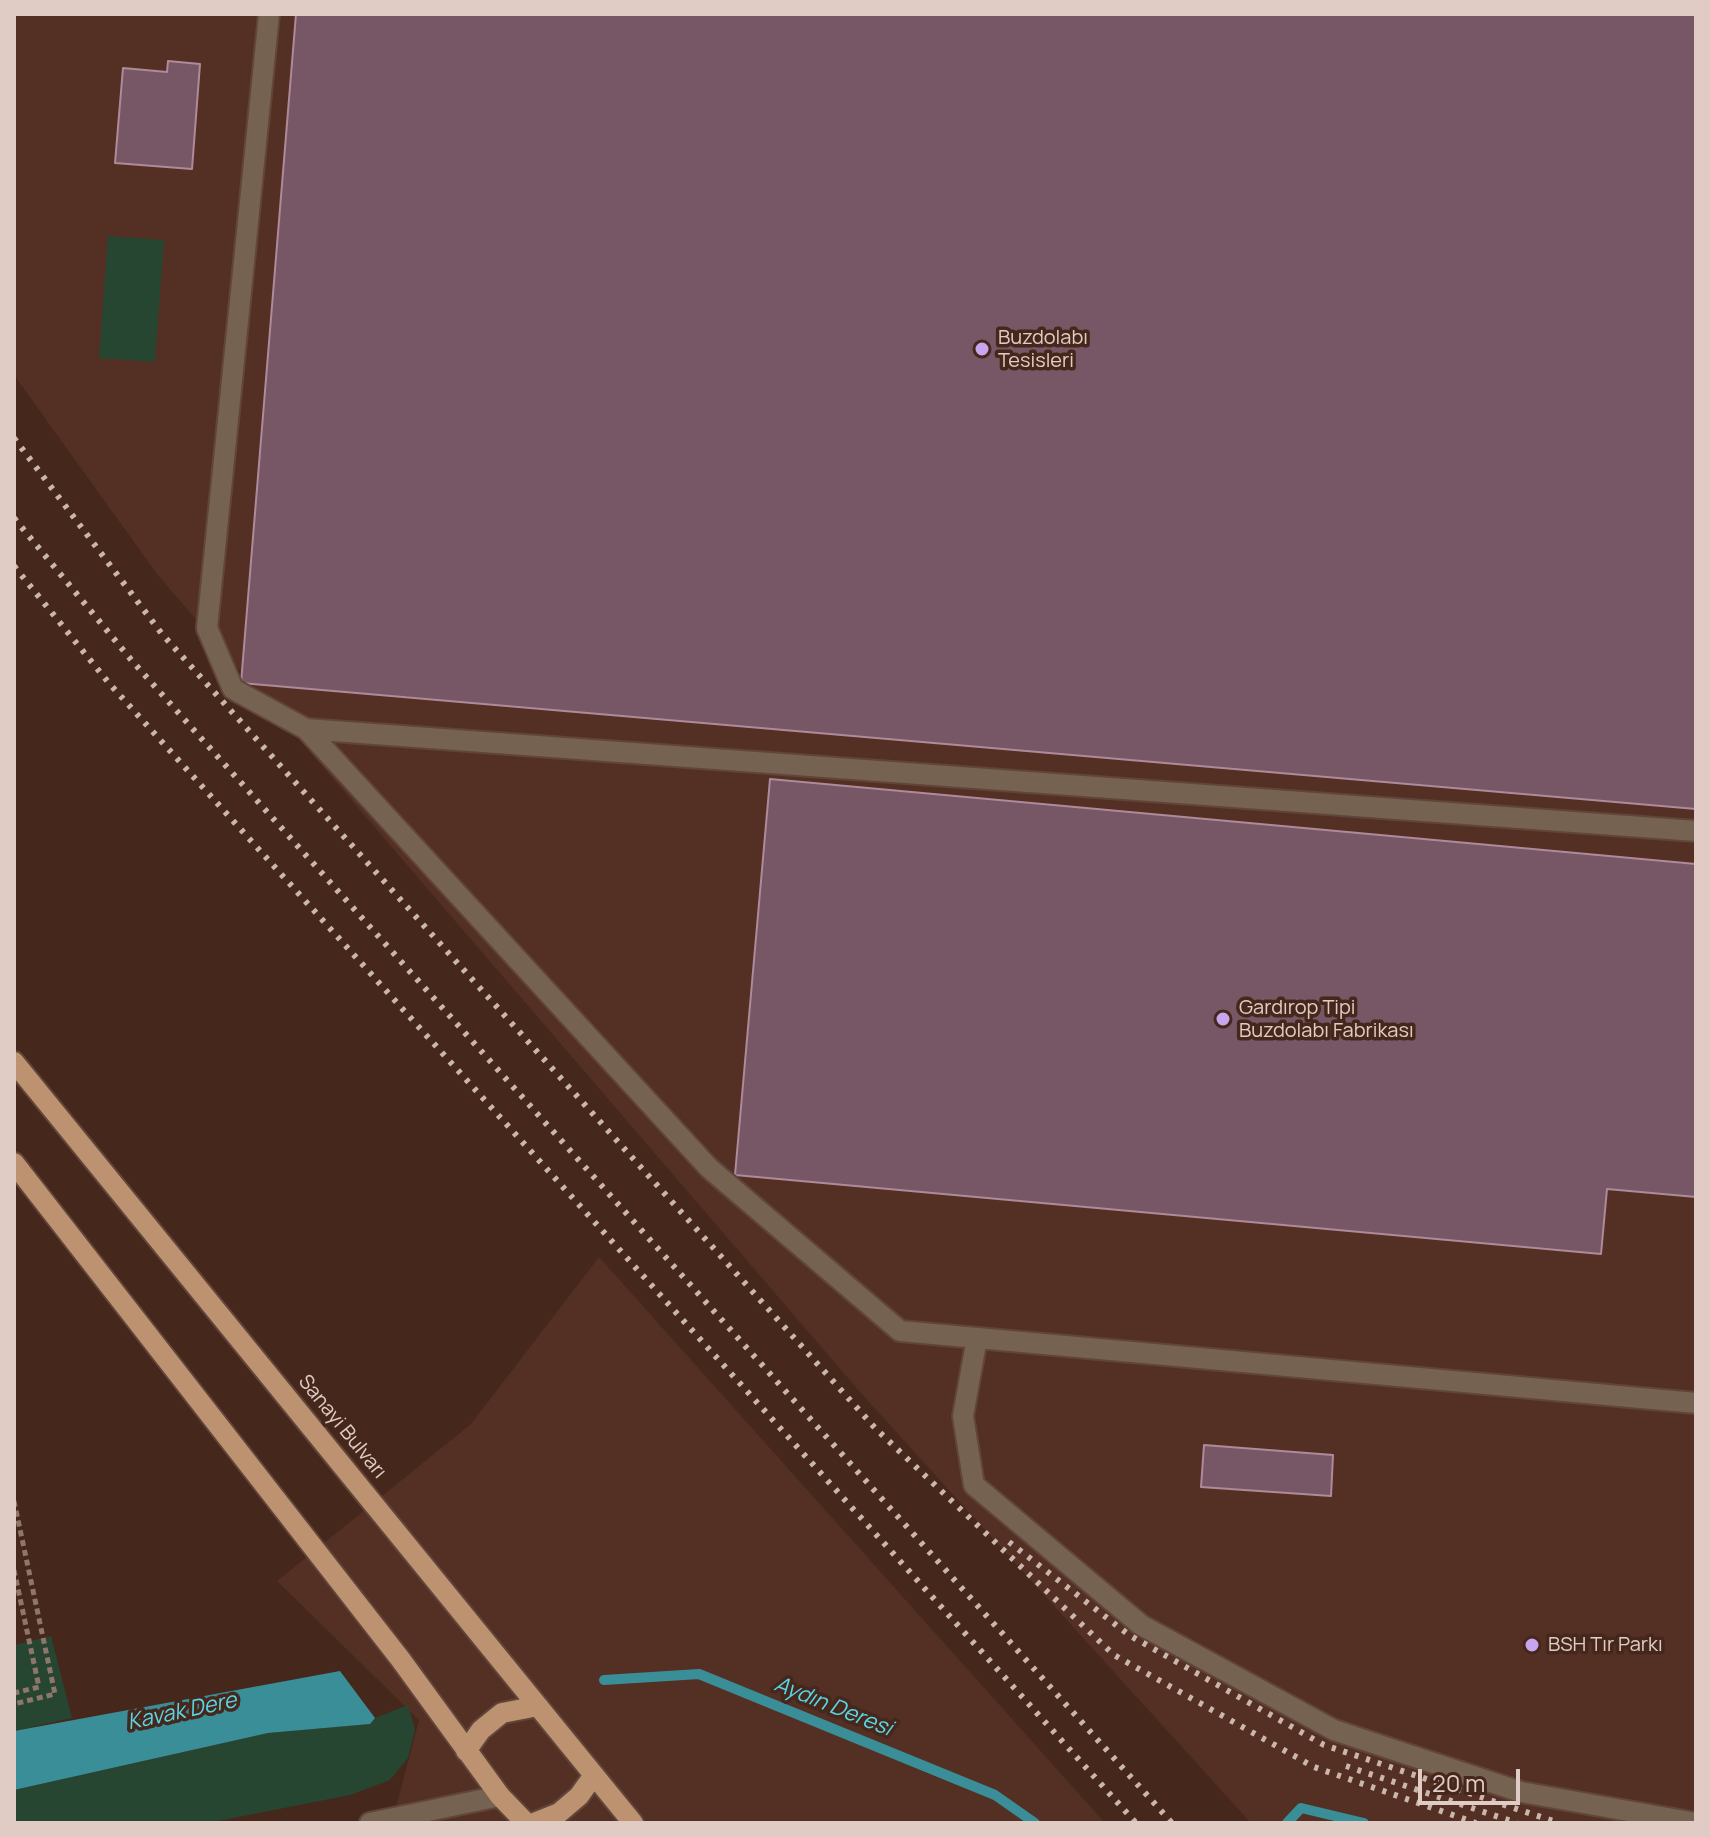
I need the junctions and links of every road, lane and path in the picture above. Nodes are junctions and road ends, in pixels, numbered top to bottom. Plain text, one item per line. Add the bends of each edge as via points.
1 (269, 14) edge
2 (306, 729) junction
3 (1696, 831) edge
4 (14, 1062) edge
5 (14, 1163) edge
6 (977, 1338) junction
7 (1696, 1403) edge
8 (14, 1501) edge
9 (14, 1570) edge
10 (14, 1693) edge
11 (14, 1704) edge
12 (538, 1706) junction
13 (466, 1751) junction
14 (594, 1775) junction
15 (500, 1796) junction
16 (370, 1823) edge
17 (526, 1823) edge
18 (534, 1823) edge
19 (633, 1823) edge
20 (1696, 1823) edge

1 - 2 street via 207,628 233,689
2 - 3 street
2 - 6 street via 709,1168 900,1331
4 - 12 main road, Sanayi Bulvarı
5 - 13 main road
6 - 7 street
6 - 20 street via 963,1416 974,1485 1141,1625 1334,1730 1521,1792
8 - 11 path via 55,1694
9 - 10 path via 39,1687
12 - 13 main road via 502,1713
12 - 14 main road, Sanayi Bulvarı
13 - 15 main road
14 - 18 main road via 559,1813
14 - 19 main road, Sanayi Bulvarı
15 - 16 street
15 - 17 main road

